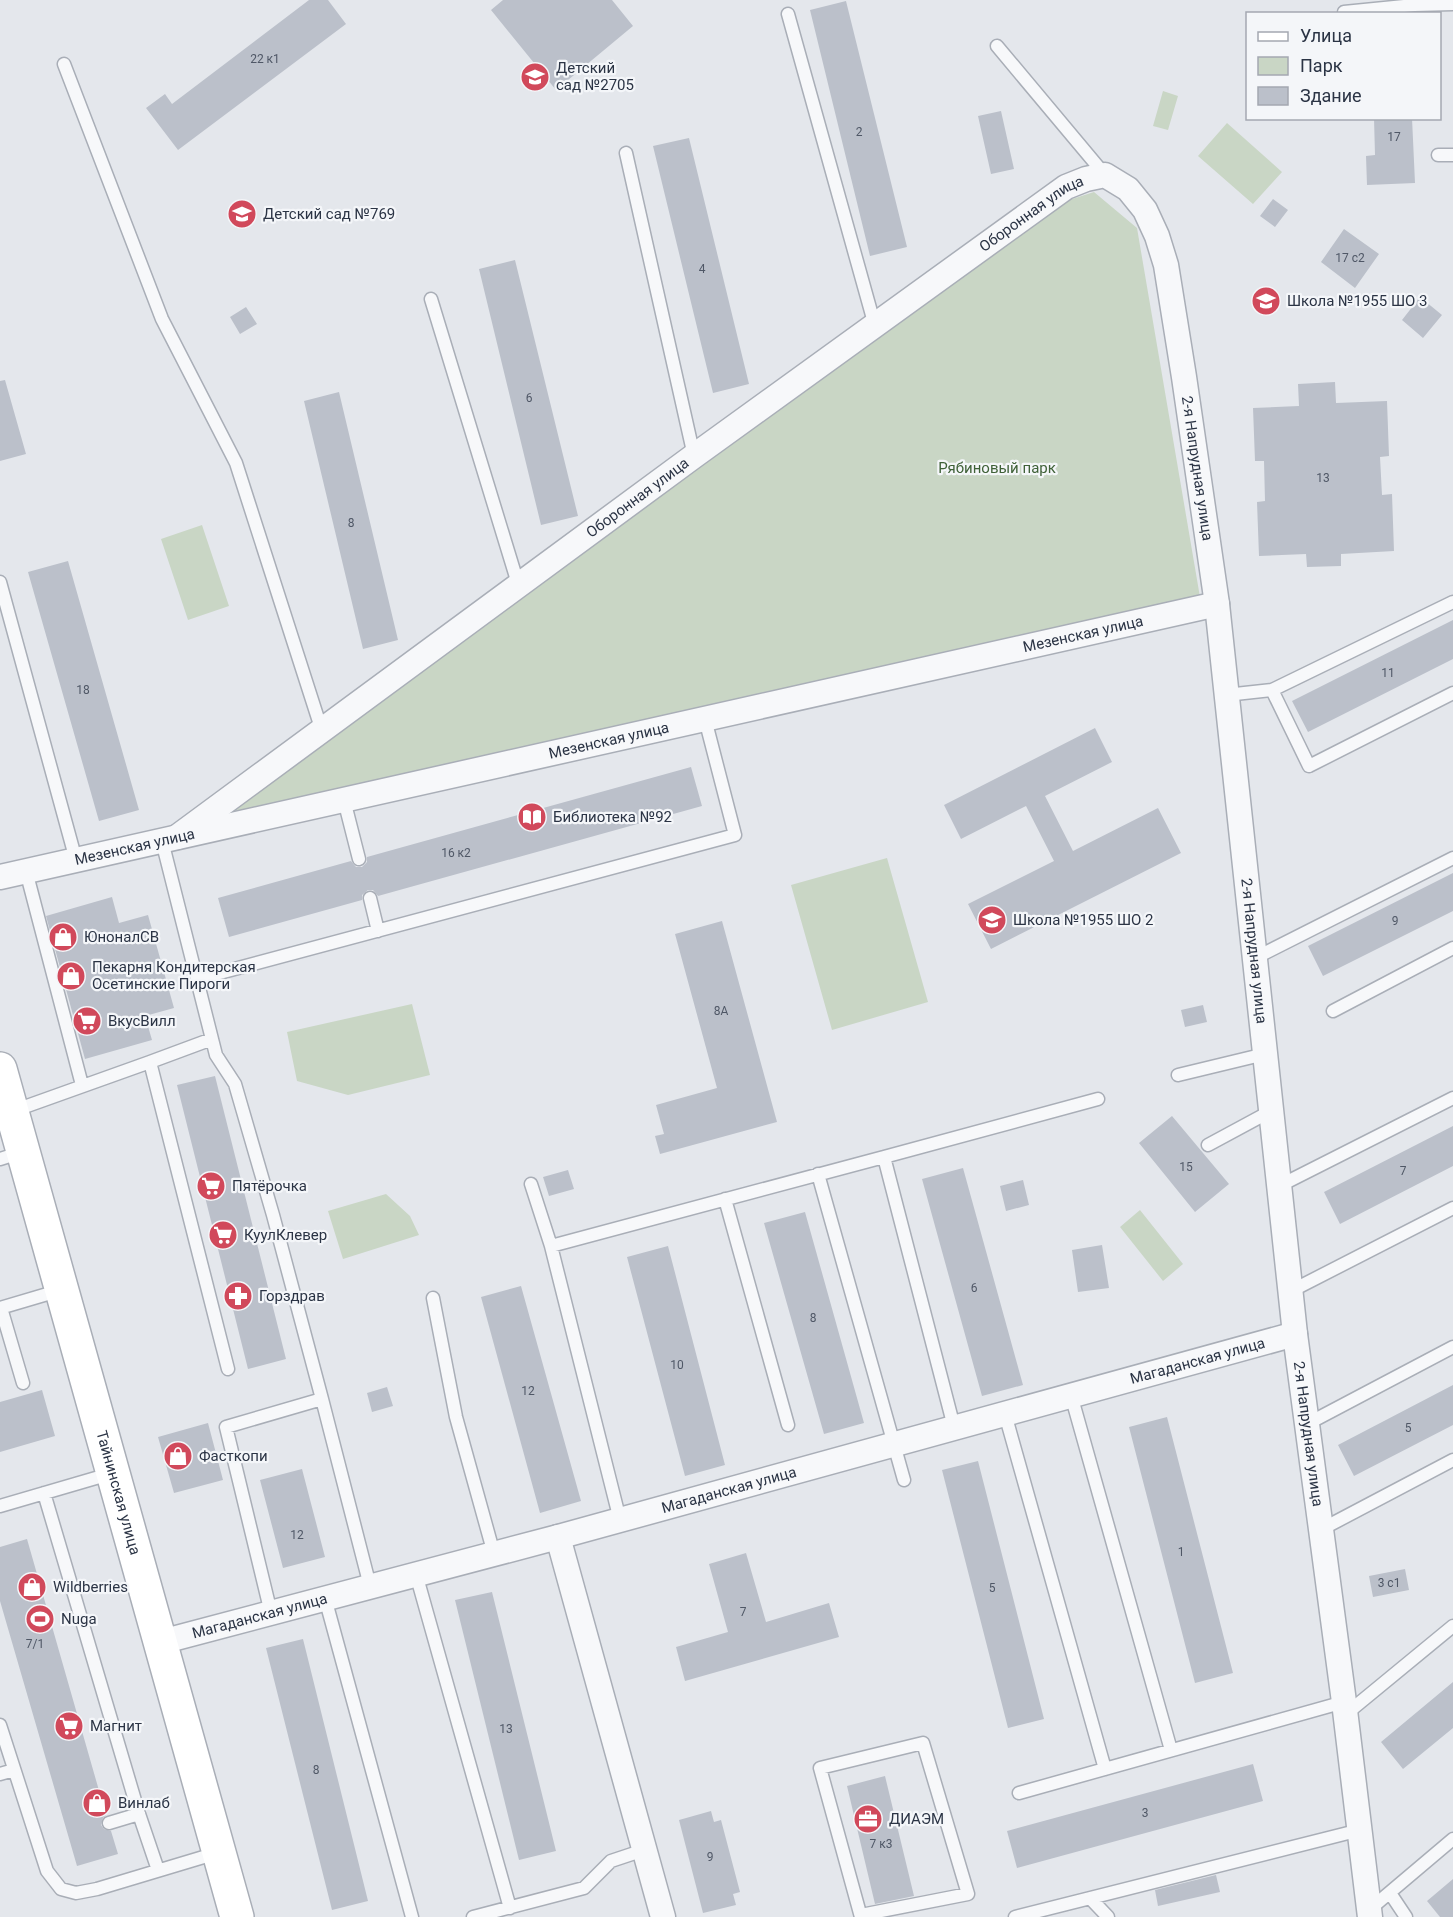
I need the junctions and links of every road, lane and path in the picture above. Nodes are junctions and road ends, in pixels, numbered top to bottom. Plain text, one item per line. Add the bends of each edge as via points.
1 (1434, 2) edge
2 (1453, 4) edge
3 (1344, 8) edge
4 (788, 14) dead end
5 (997, 46) dead end
6 (64, 64) dead end
7 (626, 153) dead end
8 (1438, 155) dead end
9 (1453, 155) edge
10 (1105, 175) junction
11 (431, 299) dead end
12 (875, 326) junction
13 (694, 456) junction
14 (0, 582) edge
15 (519, 587) junction
16 (1453, 602) edge
17 (1217, 604) junction
18 (1272, 690) junction
19 (1453, 693) edge
20 (1226, 695) junction
21 (705, 719) junction
22 (322, 731) junction
23 (344, 800) junction
24 (170, 839) junction
25 (1453, 858) edge
26 (359, 859) dead end
27 (76, 860) junction
28 (27, 871) junction
29 (0, 877) edge
30 (370, 898) dead end
31 (378, 931) junction
32 (1453, 948) edge
33 (1255, 958) junction
34 (197, 979) junction
35 (1333, 1011) dead end
36 (213, 1039) junction
37 (1265, 1054) junction
38 (150, 1062) junction
39 (0, 1069) edge
40 (1178, 1075) dead end
41 (82, 1085) junction
42 (1453, 1098) edge
43 (1098, 1099) dead end
44 (1271, 1110) junction
45 (12, 1112) junction
46 (1208, 1145) dead end
47 (12, 1155) edge
48 (884, 1157) junction
49 (818, 1174) junction
50 (531, 1184) dead end
51 (1279, 1186) junction
52 (725, 1199) junction
53 (1453, 1208) edge
54 (551, 1246) junction
55 (62, 1290) junction
56 (1291, 1291) junction
57 (433, 1298) dead end
58 (1, 1308) edge
59 (1295, 1334) junction
60 (1453, 1347) edge
61 (228, 1369) dead end
62 (23, 1383) dead end
63 (1071, 1395) junction
64 (322, 1399) junction
65 (1005, 1413) junction
66 (1307, 1424) junction
67 (788, 1425) dead end
68 (954, 1427) junction
69 (893, 1444) junction
70 (1453, 1460) edge
71 (114, 1473) junction
72 (904, 1480) dead end
73 (44, 1493) junction
74 (0, 1506) edge
75 (620, 1520) junction
76 (1322, 1529) junction
77 (558, 1537) junction
78 (494, 1554) junction
79 (416, 1574) junction
80 (370, 1586) junction
81 (325, 1598) junction
82 (271, 1613) junction
83 (1453, 1626) edge
84 (161, 1642) junction
85 (1345, 1708) junction
86 (0, 1725) edge
87 (1171, 1750) junction
88 (1105, 1769) junction
89 (14, 1770) junction
90 (0, 1774) edge
91 (1019, 1793) dead end
92 (139, 1814) junction
93 (109, 1823) dead end
94 (1360, 1830) junction
95 (1453, 1839) edge
96 (644, 1850) junction
97 (219, 1852) junction
98 (158, 1870) junction
99 (1390, 1893) junction
100 (1090, 1898) junction
101 (510, 1908) junction
102 (1370, 1914) edge
103 (861, 1916) edge
104 (237, 1917) edge
105 (412, 1917) edge
106 (474, 1917) edge
107 (663, 1917) edge
108 (1015, 1917) edge
109 (1108, 1917) edge
110 (1406, 1917) edge

1 - 2 lane
1 - 3 lane
4 - 12 lane
5 - 10 lane, 2-я Напрудная улица
6 - 22 lane via 162,319 236,463
7 - 13 lane
8 - 9 lane
10 - 12 street, Оборонная улица via 1066,187
10 - 17 street, 2-я Напрудная улица via 1128,189 1145,210 1166,265
11 - 15 lane
12 - 13 street, Оборонная улица
13 - 15 street, Оборонная улица
14 - 27 lane
15 - 22 street, Оборонная улица
16 - 18 lane
17 - 20 street, 2-я Напрудная улица
17 - 21 street, Мезенская улица
18 - 19 lane via 1309,766
18 - 20 lane
20 - 33 street, 2-я Напрудная улица
21 - 23 street, Мезенская улица
21 - 31 lane via 735,835
22 - 24 street, Оборонная улица
23 - 24 street, Мезенская улица
23 - 26 lane
24 - 27 street, Мезенская улица
24 - 34 lane
25 - 33 lane
27 - 28 street, Мезенская улица
28 - 29 street, Мезенская улица
28 - 41 lane
30 - 31 lane
31 - 34 lane
32 - 35 lane
33 - 37 street, 2-я Напрудная улица
34 - 36 lane
36 - 38 lane
36 - 64 lane via 216,1055 235,1084
37 - 40 lane
37 - 44 street, 2-я Напрудная улица
38 - 41 lane
38 - 61 lane
39 - 45 main road, Тайнинская улица
41 - 45 lane
42 - 51 lane
43 - 48 lane
44 - 46 lane
44 - 51 street, 2-я Напрудная улица
45 - 47 main road, Тайнинская улица
47 - 55 main road, Тайнинская улица
48 - 49 lane
48 - 68 lane
49 - 52 lane
49 - 69 lane
50 - 54 lane
51 - 56 street, 2-я Напрудная улица
52 - 54 lane
52 - 67 lane
53 - 56 lane
54 - 75 lane
55 - 58 lane
55 - 71 main road, Тайнинская улица
56 - 59 street, 2-я Напрудная улица
57 - 78 lane via 456,1418
58 - 62 lane
59 - 63 street, Магаданская улица
59 - 66 street, 2-я Напрудная улица
60 - 66 lane
63 - 65 street, Магаданская улица
63 - 87 lane
64 - 80 lane
64 - 82 lane via 226,1426
65 - 68 street, Магаданская улица
65 - 88 lane
66 - 76 street, 2-я Напрудная улица
68 - 69 street, Магаданская улица
69 - 72 lane
69 - 75 street, Магаданская улица
70 - 76 lane
71 - 73 lane
71 - 84 main road, Тайнинская улица
73 - 74 lane
73 - 92 lane
75 - 77 street, Магаданская улица
76 - 85 street, 2-я Напрудная улица
77 - 78 street, Магаданская улица
77 - 96 street
78 - 79 street, Магаданская улица
79 - 80 street, Магаданская улица
79 - 101 lane
80 - 81 street, Магаданская улица
81 - 82 street, Магаданская улица
81 - 105 lane
82 - 84 street, Магаданская улица
83 - 85 lane
84 - 97 main road, Тайнинская улица
85 - 87 lane
85 - 94 street, 2-я Напрудная улица
86 - 89 lane
87 - 88 lane
88 - 91 lane
89 - 90 lane
89 - 98 lane via 47,1871 61,1888 76,1893
92 - 93 lane
92 - 98 lane
94 - 100 lane
94 - 102 street, 2-я Напрудная улица
95 - 99 lane
96 - 101 lane via 611,1861 584,1888
96 - 107 street
97 - 98 lane
97 - 104 main road, Тайнинская улица
99 - 102 lane
99 - 110 lane
100 - 108 lane
100 - 109 lane
101 - 106 lane
103 - 103 lane via 820,1768 923,1743 968,1894

